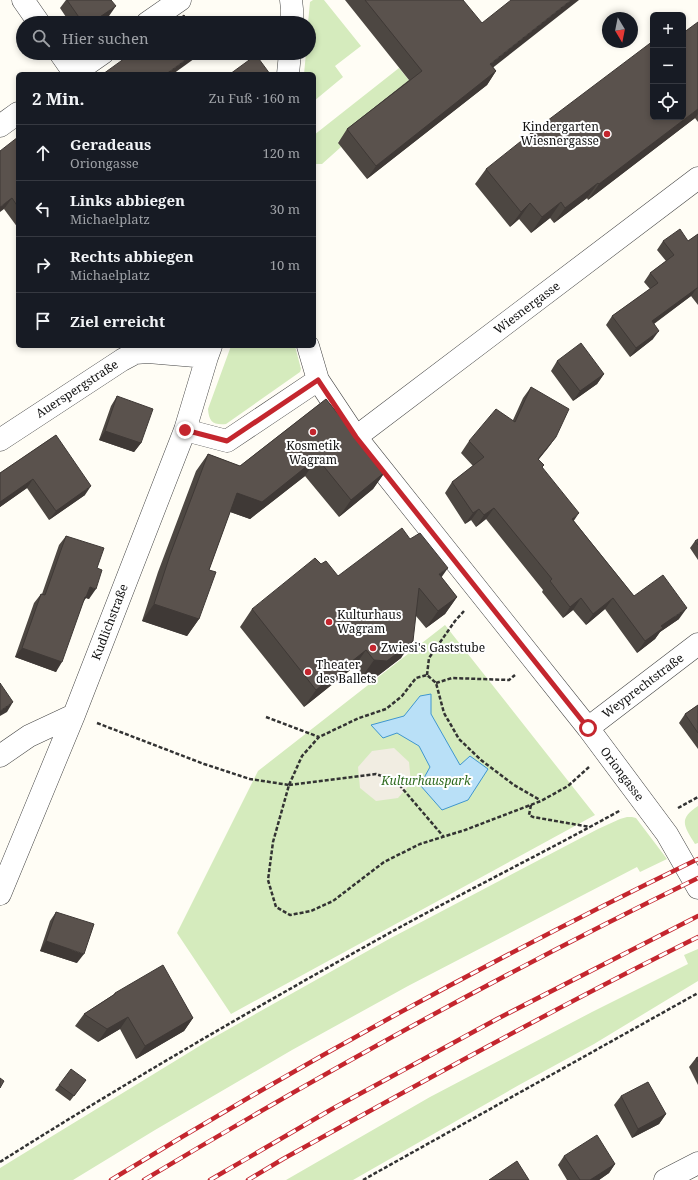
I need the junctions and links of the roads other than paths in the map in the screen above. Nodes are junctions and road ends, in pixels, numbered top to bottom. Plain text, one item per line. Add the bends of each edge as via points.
1 (23, 0) edge
2 (180, 0) edge
3 (291, 0) edge
4 (34, 16) edge
5 (157, 16) edge
6 (292, 16) edge
7 (65, 60) edge
8 (93, 60) edge
9 (289, 60) edge
10 (73, 72) edge
11 (77, 72) edge
12 (288, 72) edge
13 (16, 114) edge
14 (0, 126) edge
15 (698, 178) edge
16 (309, 348) edge
17 (209, 351) edge
18 (318, 380) junction
19 (185, 430) junction
20 (356, 437) junction
21 (0, 440) edge
22 (698, 644) edge
23 (74, 715) junction
24 (588, 728) junction
25 (0, 756) edge
26 (698, 888) edge
27 (0, 894) edge
28 (698, 1163) edge
29 (665, 1180) edge

1 - 4 street
2 - 5 street
3 - 6 street
7 - 10 street
8 - 11 street
9 - 12 street
13 - 14 street
15 - 20 street, Wiesnergasse
16 - 18 street, Oriongasse
17 - 19 street, Kudlichstraße
17 - 21 street, Auerspergstraße via 135,353
18 - 19 street via 227,441
18 - 20 street, Oriongasse
19 - 23 street, Kudlichstraße
20 - 24 street, Oriongasse
22 - 24 street, Weyprechtstraße
23 - 25 street via 29,736
23 - 27 street, Kudlichstraße
24 - 26 street, Oriongasse via 667,834
28 - 29 street

